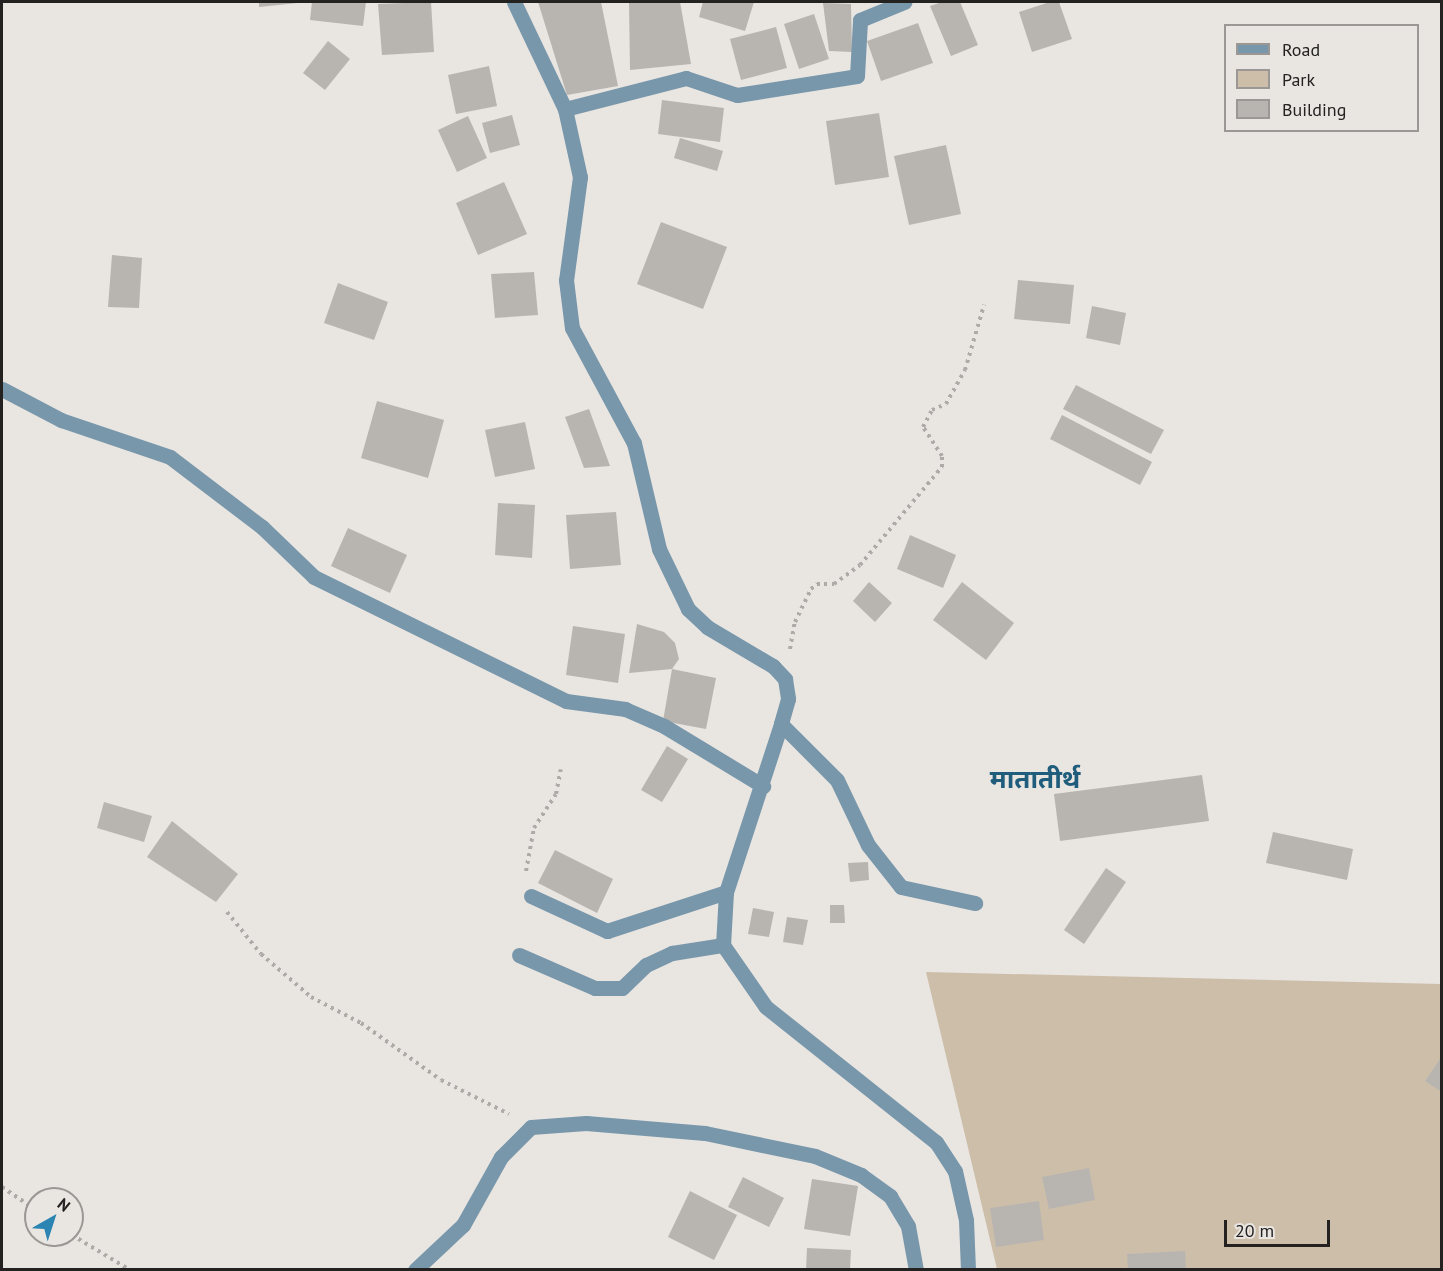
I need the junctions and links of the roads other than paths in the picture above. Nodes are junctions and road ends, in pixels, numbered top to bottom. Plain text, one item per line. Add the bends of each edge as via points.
1 (514, 2) edge
2 (904, 2) edge
3 (565, 109) junction
4 (2, 389) edge
5 (781, 724) junction
6 (763, 786) junction
7 (726, 892) junction
8 (531, 896) road end
9 (975, 903) dead end
10 (723, 945) junction
11 (519, 955) dead end
12 (415, 1269) edge
13 (916, 1269) edge
14 (968, 1269) edge

1 - 3 street
2 - 3 street via 860,20 857,76 736,95 686,78
3 - 5 street via 580,177 566,280 572,328 634,443 659,549 687,609 707,627 773,666 785,679 788,699
4 - 6 street via 62,420 170,458 262,527 314,577 566,701 625,709 664,726
5 - 6 street
5 - 9 street via 837,780 868,845 901,887
6 - 7 street
7 - 8 street via 607,931
7 - 10 street
10 - 11 street via 672,953 646,965 622,988 596,988
10 - 14 street via 766,1007 936,1142 955,1171 966,1220
12 - 13 street via 463,1225 501,1156 531,1127 586,1123 705,1133 815,1156 861,1175 890,1196 908,1226

